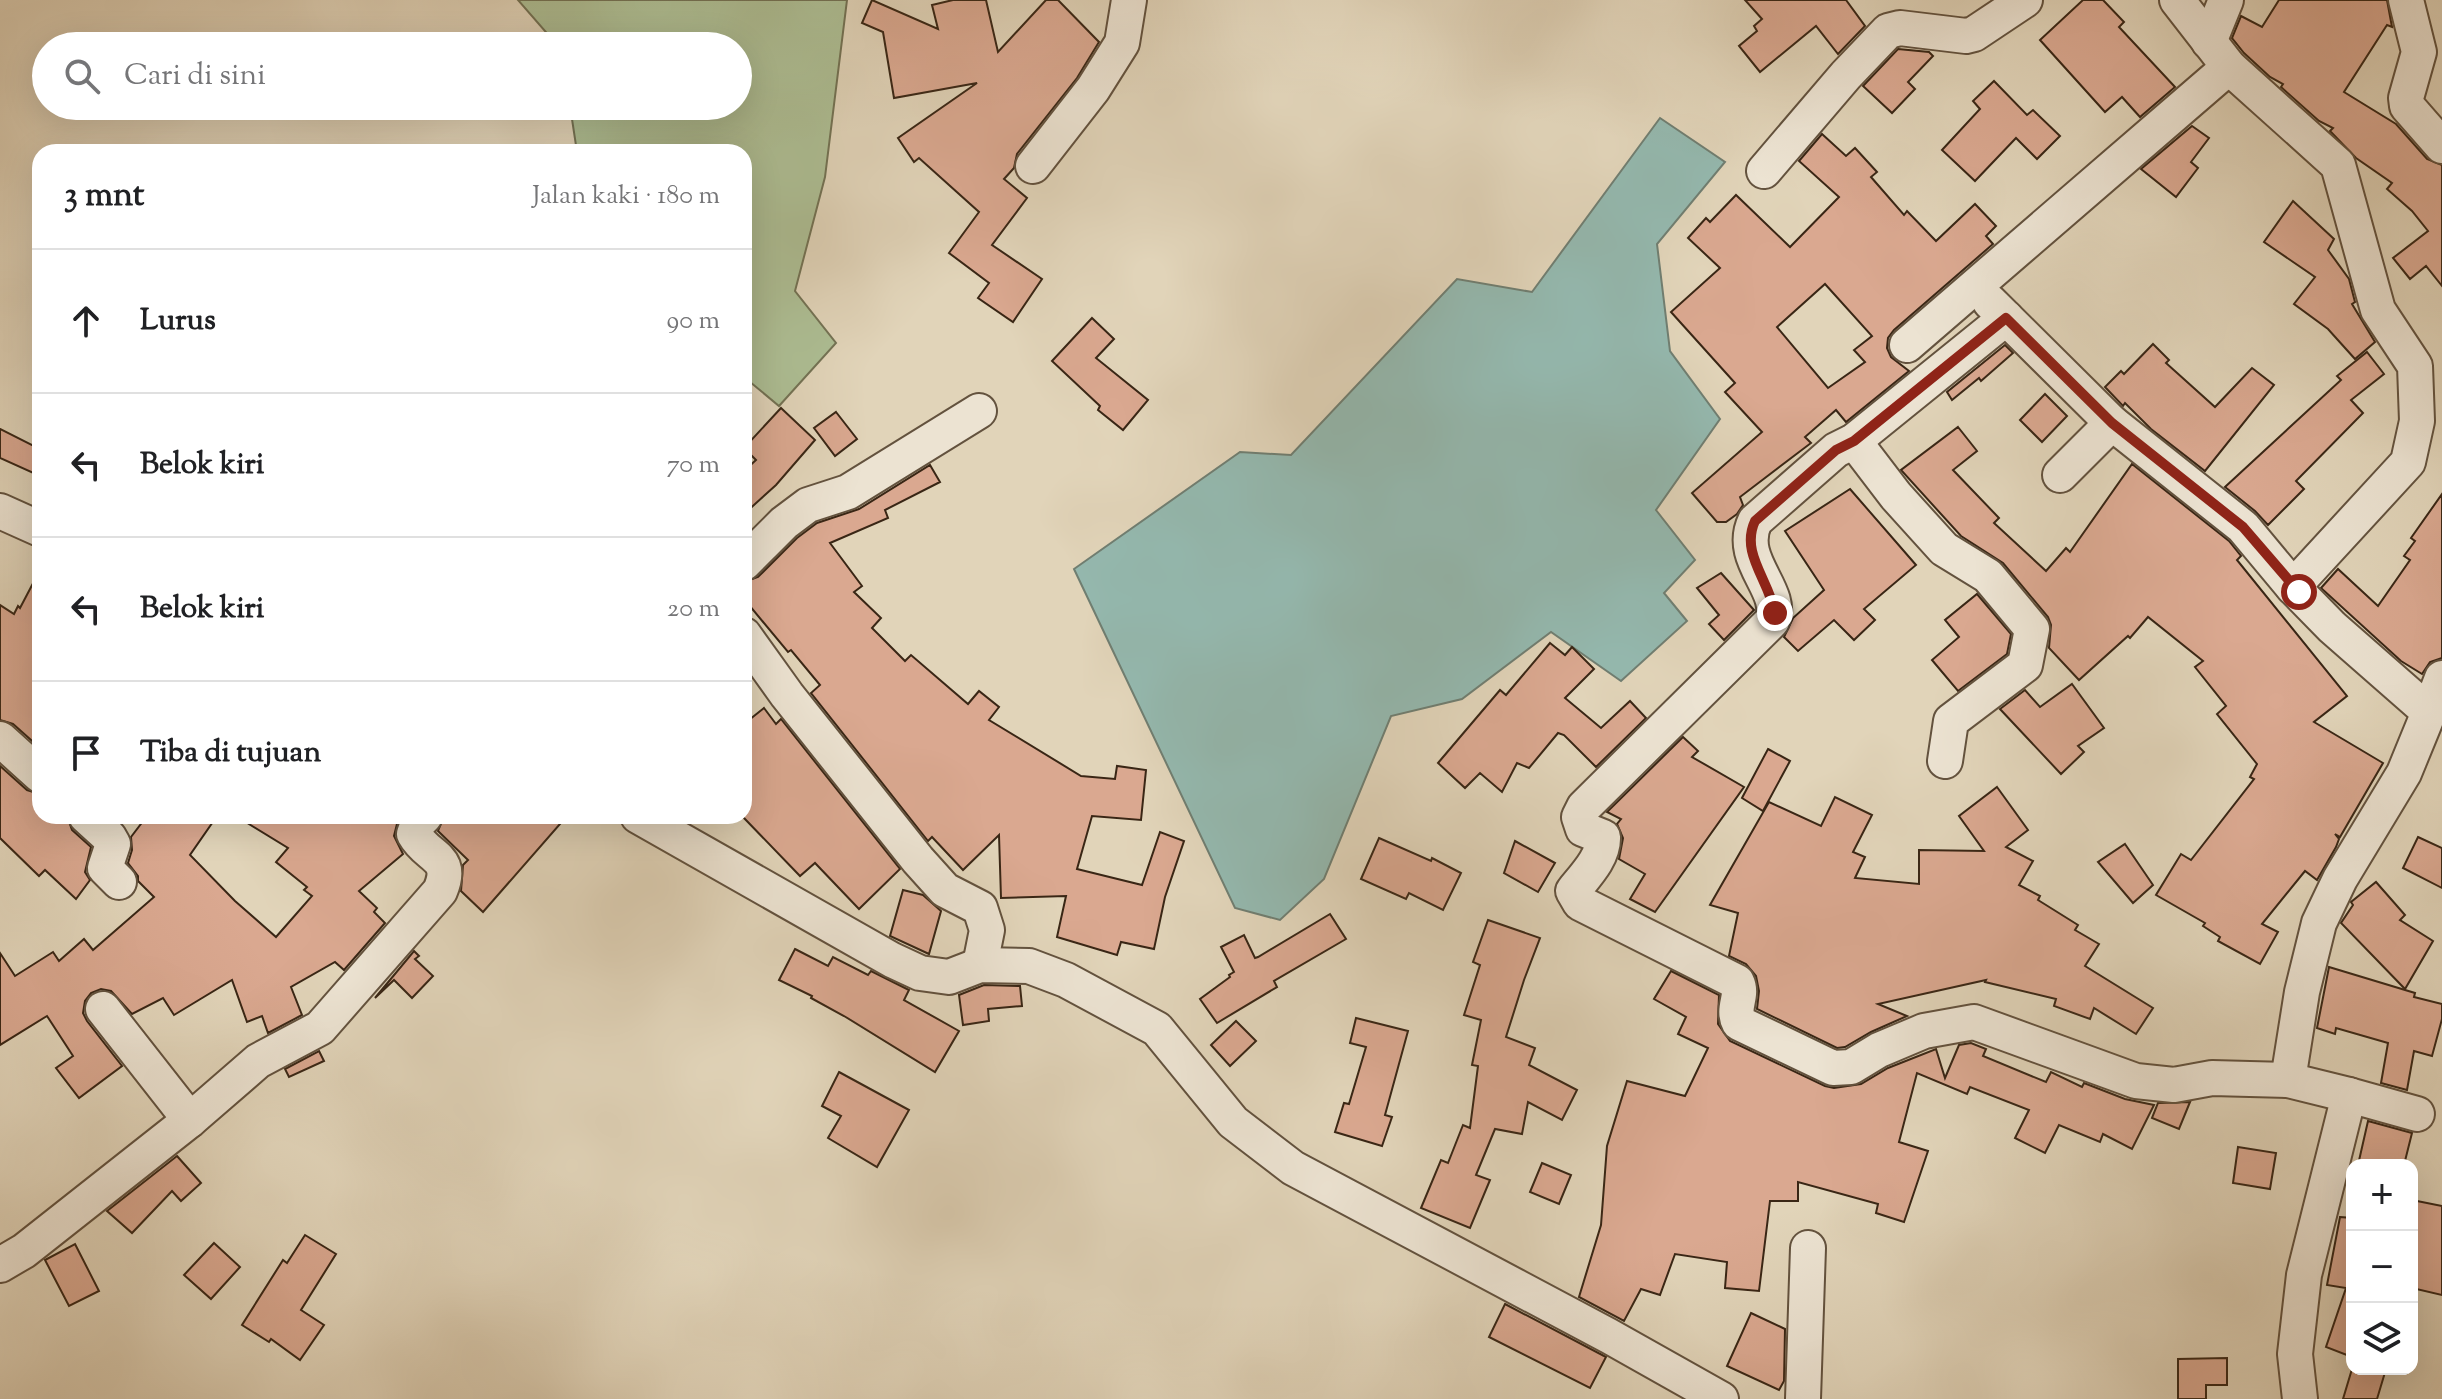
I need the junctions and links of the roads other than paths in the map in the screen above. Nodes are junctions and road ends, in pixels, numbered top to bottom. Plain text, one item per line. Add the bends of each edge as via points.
1 (1129, 0) edge
2 (2025, 0) edge
3 (2177, 0) edge
4 (2226, 0) edge
5 (2406, 0) edge
6 (2219, 55) junction
7 (2442, 146) edge
8 (1033, 166) dead end
9 (1764, 171) dead end
10 (1975, 286) junction
11 (2006, 318) junction
12 (1907, 345) dead end
13 (979, 411) dead end
14 (2112, 423) junction
15 (1854, 441) junction
16 (2060, 475) dead end
17 (0, 511) edge
18 (32, 525) edge
19 (752, 555) edge
20 (2293, 587) junction
21 (752, 646) edge
22 (2442, 678) edge
23 (2429, 712) junction
24 (0, 739) edge
25 (1945, 761) dead end
26 (32, 768) edge
27 (95, 824) edge
28 (418, 824) edge
29 (652, 824) edge
30 (119, 882) dead end
31 (980, 965) junction
32 (103, 1009) dead end
33 (2288, 1080) junction
34 (2349, 1095) junction
35 (2417, 1114) dead end
36 (190, 1120) junction
37 (1808, 1248) dead end
38 (0, 1265) edge
39 (1721, 1399) edge
40 (1803, 1399) edge
41 (2300, 1399) edge

1 - 8 street via 1122,43
2 - 9 street via 1966,36 1888,31
3 - 6 street
4 - 6 street
5 - 7 street via 2419,52 2407,106
6 - 10 street
6 - 20 street via 2338,165 2378,310 2415,366 2417,421 2408,462
10 - 11 street
10 - 12 street
11 - 14 street
11 - 15 street
13 - 19 street via 848,492 808,505
14 - 16 street
14 - 20 street via 2243,527
15 - 25 street via 1944,549 1988,576 2032,629 2025,665 1951,721
15 - 33 street via 1836,450 1755,521 1748,535 1773,601 1772,621 1584,807 1579,817 1583,829 1603,837 1604,844 1573,891 1575,897 1737,982 1740,993 1734,1007 1739,1023 1833,1068 1851,1067 1924,1031 1974,1022 2136,1081 2174,1085 2212,1078
17 - 18 street
20 - 23 street
21 - 31 street via 918,860 945,890 980,908 987,930
22 - 23 street
23 - 33 street via 2404,773 2319,923
24 - 26 street
27 - 30 street via 113,844 105,868
28 - 36 street via 414,834 443,863 446,877 440,891 320,1028 258,1061
29 - 31 street via 920,973 949,977
31 - 39 street via 1029,966 1157,1029 1233,1122 1293,1168
32 - 36 street
33 - 34 street
34 - 35 street
34 - 41 street via 2304,1275 2295,1354
36 - 38 street
37 - 40 street

